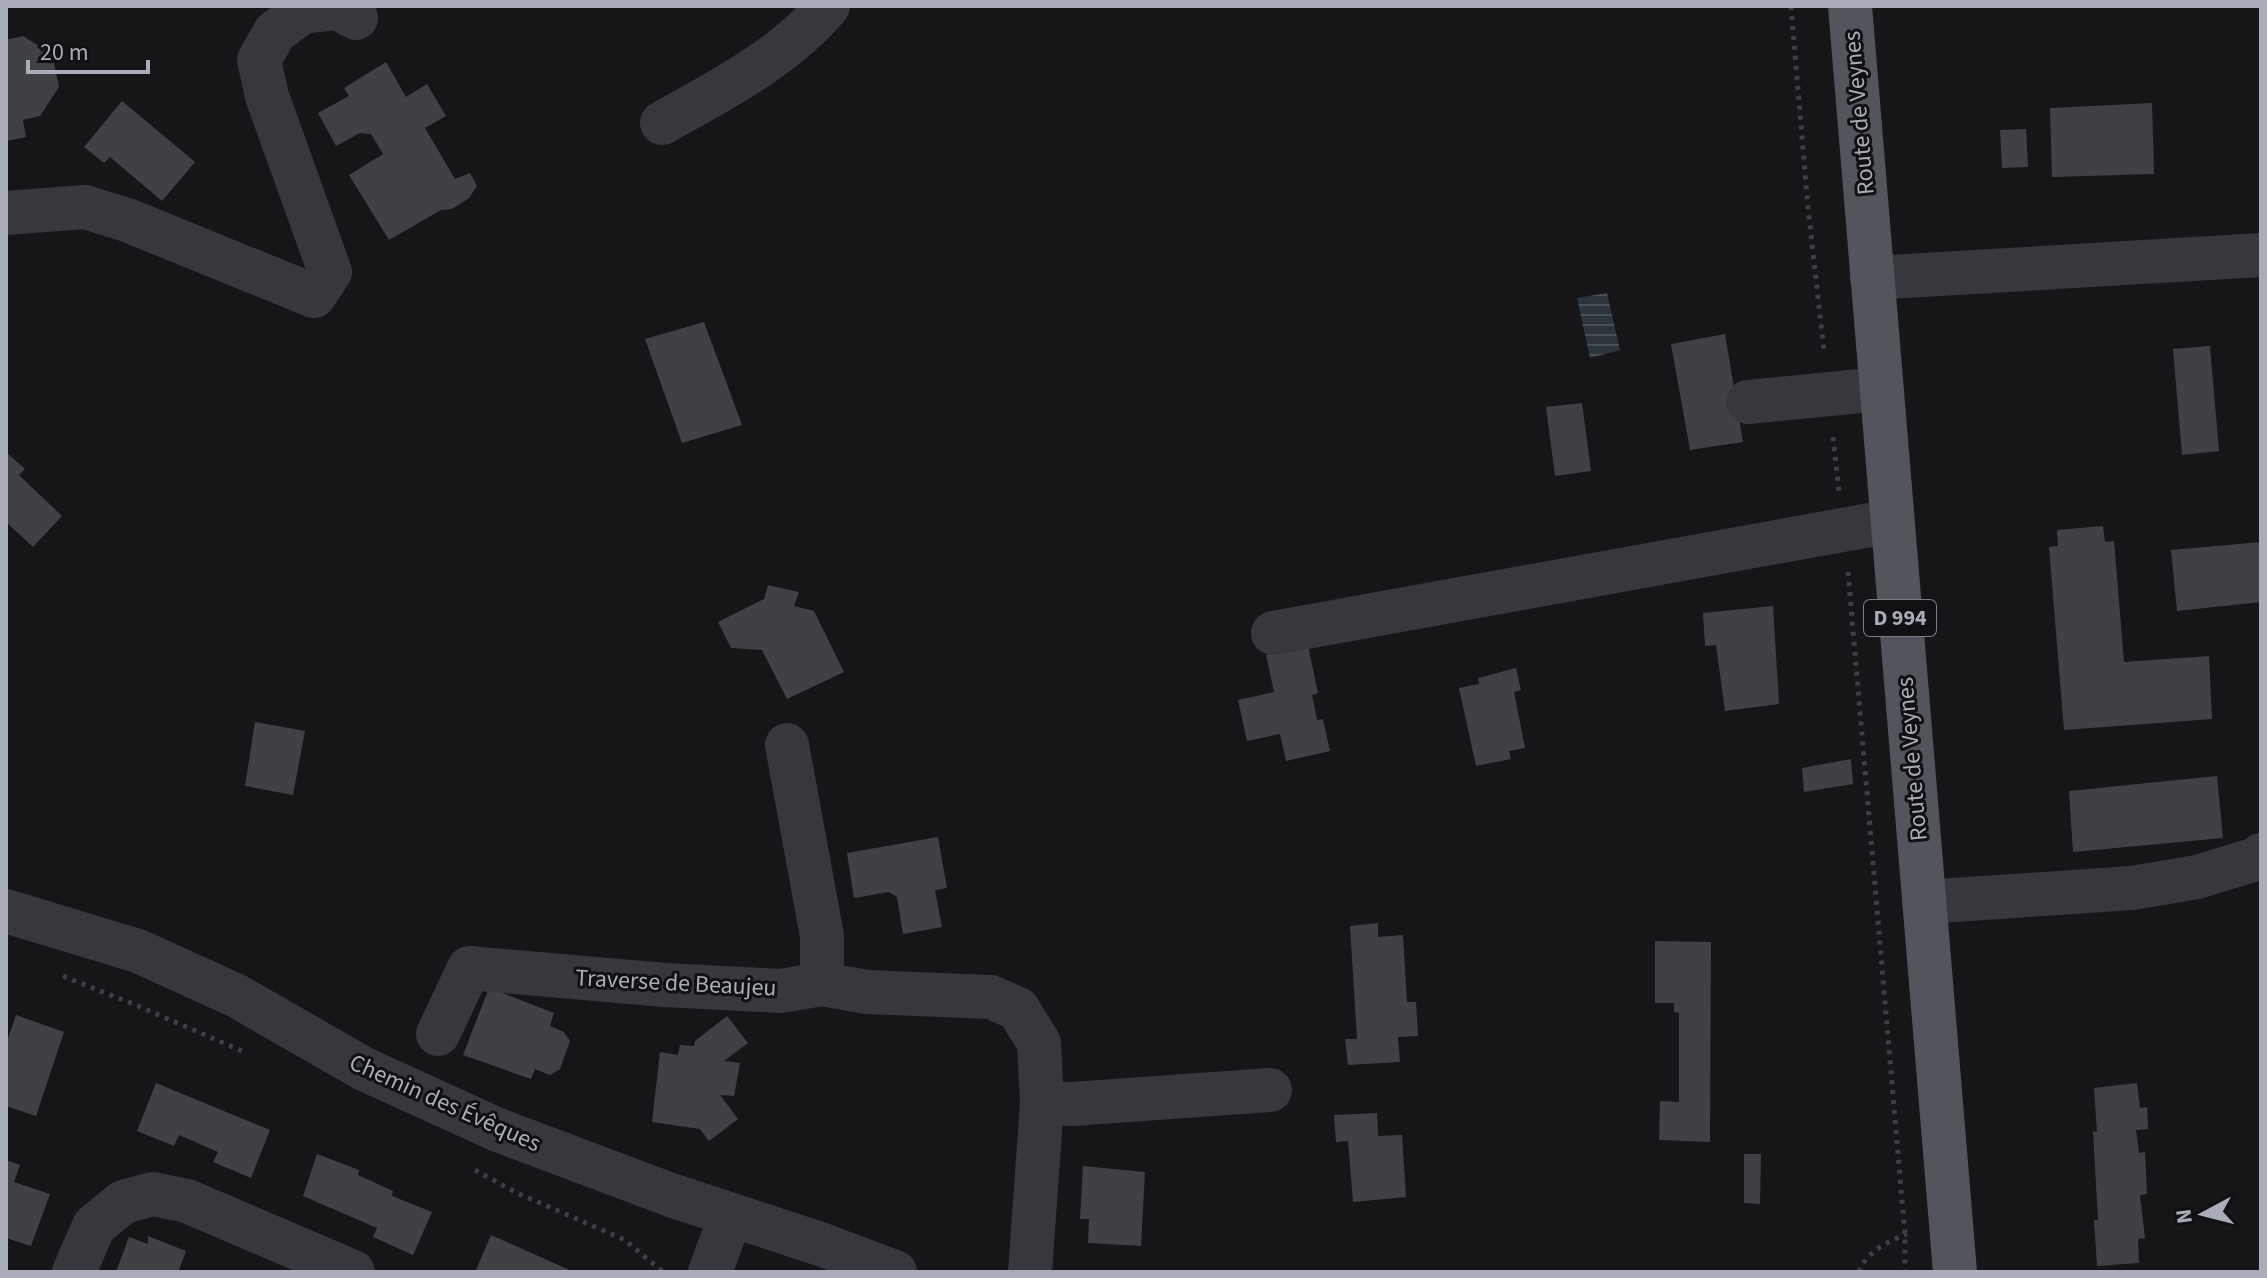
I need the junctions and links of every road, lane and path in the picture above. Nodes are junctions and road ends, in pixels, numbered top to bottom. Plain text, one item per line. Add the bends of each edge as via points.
1 (828, 6) edge
2 (1791, 6) edge
3 (1850, 6) edge
4 (356, 18) dead end
5 (662, 123) dead end
6 (6, 213) edge
7 (2261, 255) edge
8 (1872, 278) junction
9 (1881, 389) junction
10 (1829, 394) junction
11 (1748, 402) dead end
12 (1892, 521) junction
13 (1844, 529) junction
14 (1273, 633) dead end
15 (787, 745) dead end
16 (2261, 855) edge
17 (1924, 902) junction
18 (6, 911) edge
19 (822, 984) junction
20 (438, 1034) dead end
21 (1270, 1090) dead end
22 (1042, 1103) junction
23 (731, 1215) junction
24 (1905, 1235) junction
25 (74, 1272) edge
26 (353, 1272) edge
27 (710, 1272) edge
28 (895, 1272) edge
29 (1030, 1272) edge
30 (1859, 1272) edge
31 (1905, 1272) edge
32 (1955, 1272) edge

1 - 5 street via 809,29 743,77
2 - 10 path
3 - 8 main road, Route de Veynes / D 994
4 - 6 street via 338,8 302,12 275,32 259,60 330,272 314,296 85,207
7 - 8 street
8 - 9 main road, Route de Veynes / D 994
9 - 10 street
9 - 12 main road, Route de Veynes / D 994
10 - 11 street
10 - 13 path
12 - 13 street
12 - 17 main road, Route de Veynes / D 994
13 - 14 street
13 - 24 path
15 - 19 street via 822,936
16 - 17 street via 2197,877 2132,888
17 - 32 main road, Route de Veynes / D 994
18 - 23 street, Chemin des Évêques via 138,951 237,996 364,1069 498,1130
19 - 20 street, Traverse de Beaujeu via 781,991 469,968
19 - 22 street, Traverse de Beaujeu via 867,992 991,997 1018,1009 1039,1043
21 - 22 street
22 - 29 street, Traverse de Beaujeu
23 - 27 street
23 - 28 street, Chemin des Évêques
24 - 30 path via 1876,1248
24 - 31 path
25 - 26 street via 94,1226 123,1202 153,1194 187,1201

